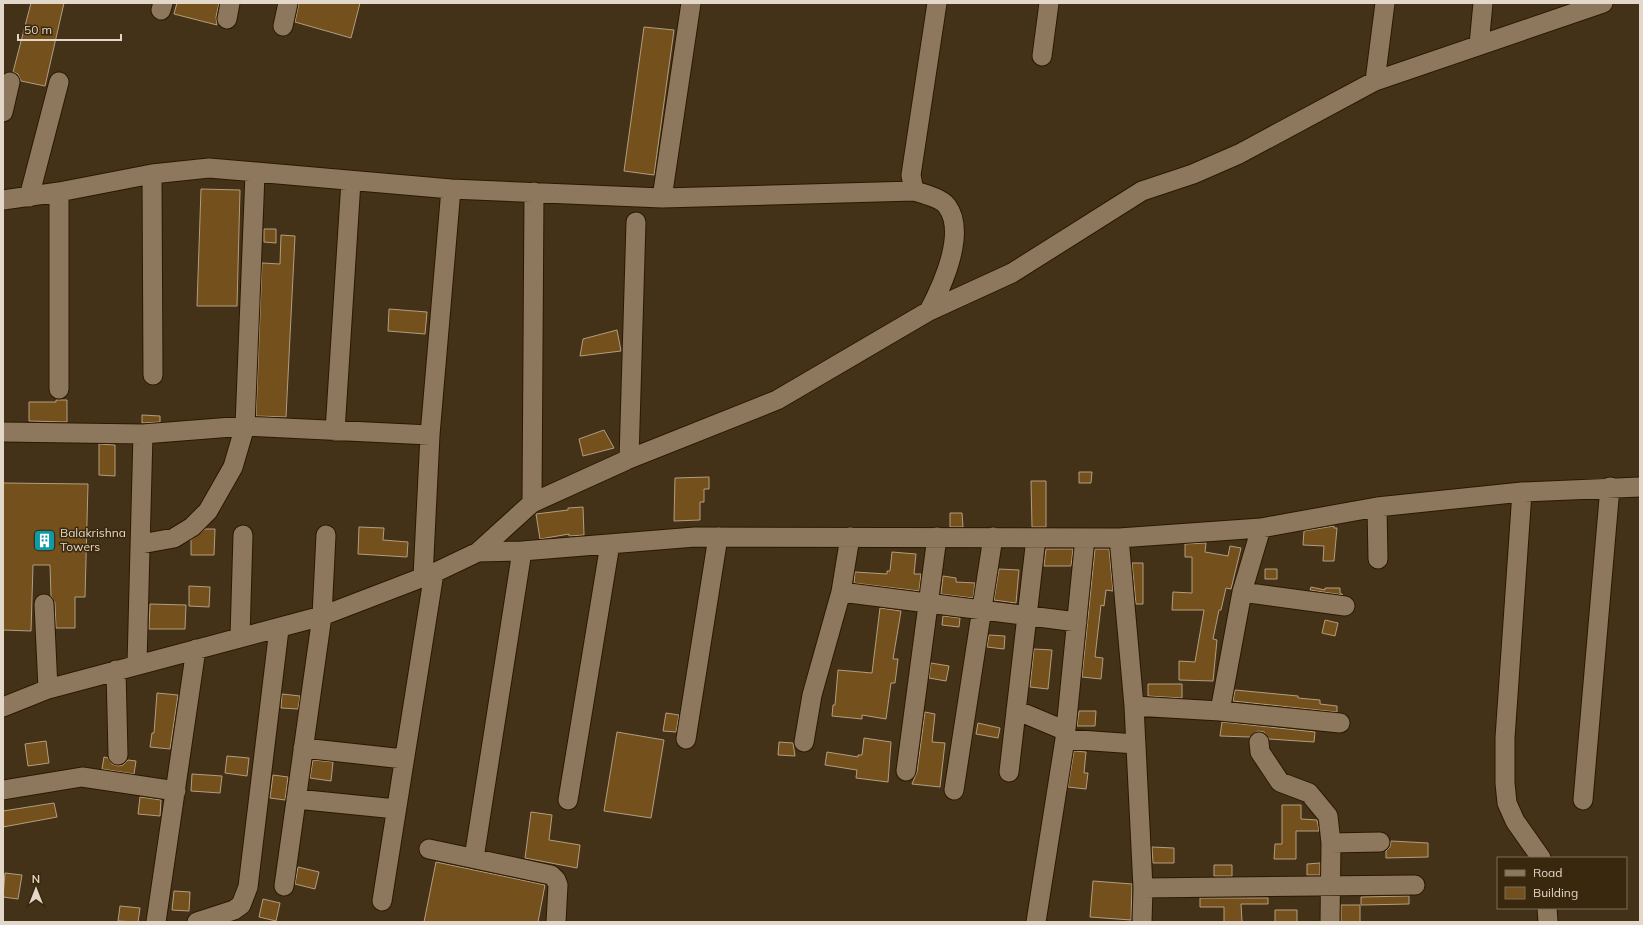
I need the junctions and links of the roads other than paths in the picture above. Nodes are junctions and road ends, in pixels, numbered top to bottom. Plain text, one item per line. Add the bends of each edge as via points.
1 (288, 3) edge
2 (691, 3) edge
3 (937, 3) edge
4 (1048, 3) edge
5 (1384, 3) edge
6 (1484, 3) edge
7 (1603, 3) edge
8 (1582, 7) edge
9 (283, 26) dead end
10 (1479, 45) junction
11 (1042, 56) dead end
12 (1375, 81) junction
13 (10, 82) dead end
14 (59, 82) dead end
15 (3, 112) edge
16 (152, 174) junction
17 (255, 174) junction
18 (351, 181) junction
19 (451, 189) junction
20 (914, 191) junction
21 (59, 192) junction
22 (534, 192) junction
23 (29, 197) junction
24 (662, 198) junction
25 (3, 200) edge
26 (636, 222) dead end
27 (929, 311) junction
28 (153, 374) dead end
29 (59, 389) dead end
30 (245, 426) junction
31 (335, 431) junction
32 (3, 432) edge
33 (143, 434) junction
34 (430, 435) junction
35 (629, 459) junction
36 (1610, 487) junction
37 (1640, 487) edge
38 (1522, 492) junction
39 (532, 503) junction
40 (1377, 507) junction
41 (1261, 528) junction
42 (243, 535) dead end
43 (326, 535) dead end
44 (718, 537) junction
45 (850, 537) junction
46 (938, 537) junction
47 (993, 537) junction
48 (1036, 538) junction
49 (1085, 538) junction
50 (1119, 538) junction
51 (141, 544) junction
52 (610, 544) junction
53 (522, 551) junction
54 (478, 552) junction
55 (1378, 559) dead end
56 (429, 575) junction
57 (841, 592) junction
58 (1242, 592) junction
59 (929, 603) junction
60 (44, 604) dead end
61 (1345, 606) dead end
62 (982, 610) junction
63 (322, 616) junction
64 (1027, 616) junction
65 (1077, 622) junction
66 (279, 629) junction
67 (240, 637) junction
68 (196, 649) junction
69 (137, 664) junction
70 (116, 670) junction
71 (48, 689) junction
72 (1134, 706) junction
73 (3, 707) edge
74 (1016, 710) junction
75 (1220, 711) junction
76 (1340, 723) dead end
77 (1065, 735) junction
78 (686, 739) dead end
79 (804, 742) dead end
80 (1260, 742) dead end
81 (1136, 744) junction
82 (303, 748) junction
83 (118, 755) dead end
84 (404, 759) junction
85 (906, 771) dead end
86 (1009, 772) dead end
87 (3, 790) edge
88 (954, 790) dead end
89 (176, 791) junction
90 (296, 799) junction
91 (568, 800) dead end
92 (1583, 800) dead end
93 (396, 809) junction
94 (1380, 842) dead end
95 (1331, 843) junction
96 (429, 849) dead end
97 (1540, 857) edge
98 (474, 858) junction
99 (1415, 885) dead end
100 (284, 886) dead end
101 (1331, 886) junction
102 (1143, 888) junction
103 (382, 901) dead end
104 (1547, 909) edge
105 (156, 922) edge
106 (197, 922) edge
107 (557, 922) edge
108 (1036, 922) edge
109 (1142, 922) edge
110 (1330, 922) edge
111 (1548, 922) edge

1 - 9 street
2 - 24 street
3 - 20 street via 911,175
4 - 11 street
5 - 12 street
6 - 10 street
7 - 8 street
8 - 10 street
10 - 12 street
12 - 27 street via 1239,154 1194,174 1142,191 1012,273
13 - 15 street
14 - 23 street
16 - 17 street via 209,168
16 - 21 street
16 - 28 street
17 - 18 street
17 - 30 street
18 - 19 street
18 - 31 street
19 - 22 street
19 - 34 street
20 - 24 street
20 - 27 street via 946,205 954,230 945,277
21 - 23 street
21 - 29 street
22 - 24 street
22 - 39 street
23 - 25 street
26 - 35 street
27 - 35 street via 777,400
30 - 31 street
30 - 33 street
30 - 51 street via 233,467 208,511 192,527 174,538
31 - 34 street
32 - 33 street
33 - 51 street
34 - 56 street
35 - 39 street
36 - 37 street
36 - 38 street
36 - 92 street
38 - 40 street
38 - 97 street via 1505,738 1505,783 1507,803 1515,821
39 - 54 street
40 - 41 street
40 - 55 street
41 - 50 street
41 - 58 street
42 - 67 street
43 - 63 street
44 - 45 street
44 - 52 street
44 - 78 street
45 - 46 street
45 - 57 street
46 - 47 street
46 - 59 street
47 - 48 street
47 - 62 street
48 - 49 street
48 - 64 street
49 - 50 street
49 - 65 street
50 - 72 street
51 - 69 street
52 - 53 street
52 - 91 street
53 - 54 street
53 - 98 street
54 - 56 street
56 - 63 street
56 - 84 street
57 - 59 street
57 - 79 street via 812,695
58 - 61 street
58 - 75 street
59 - 62 street
59 - 85 street
60 - 71 street
62 - 64 street
62 - 88 street
63 - 66 street
63 - 82 street
64 - 65 street
64 - 74 street
65 - 77 street
66 - 67 street
66 - 106 street via 248,887 241,905 234,910
67 - 68 street
68 - 69 street
68 - 89 street
69 - 70 street
70 - 71 street
70 - 83 street
71 - 73 street
72 - 75 street
72 - 81 street
74 - 77 street
74 - 86 street
75 - 76 street
77 - 81 street
77 - 108 street
80 - 95 street via 1260,752 1280,782 1309,793 1328,816
81 - 102 street
82 - 84 street
82 - 90 street
84 - 93 street
87 - 89 street via 82,777
89 - 105 street
90 - 93 street
90 - 100 street
93 - 103 street
94 - 95 street
95 - 101 street
96 - 98 street
98 - 107 street via 551,875 558,885
99 - 101 street
101 - 102 street
101 - 110 street
102 - 109 street
104 - 111 street

